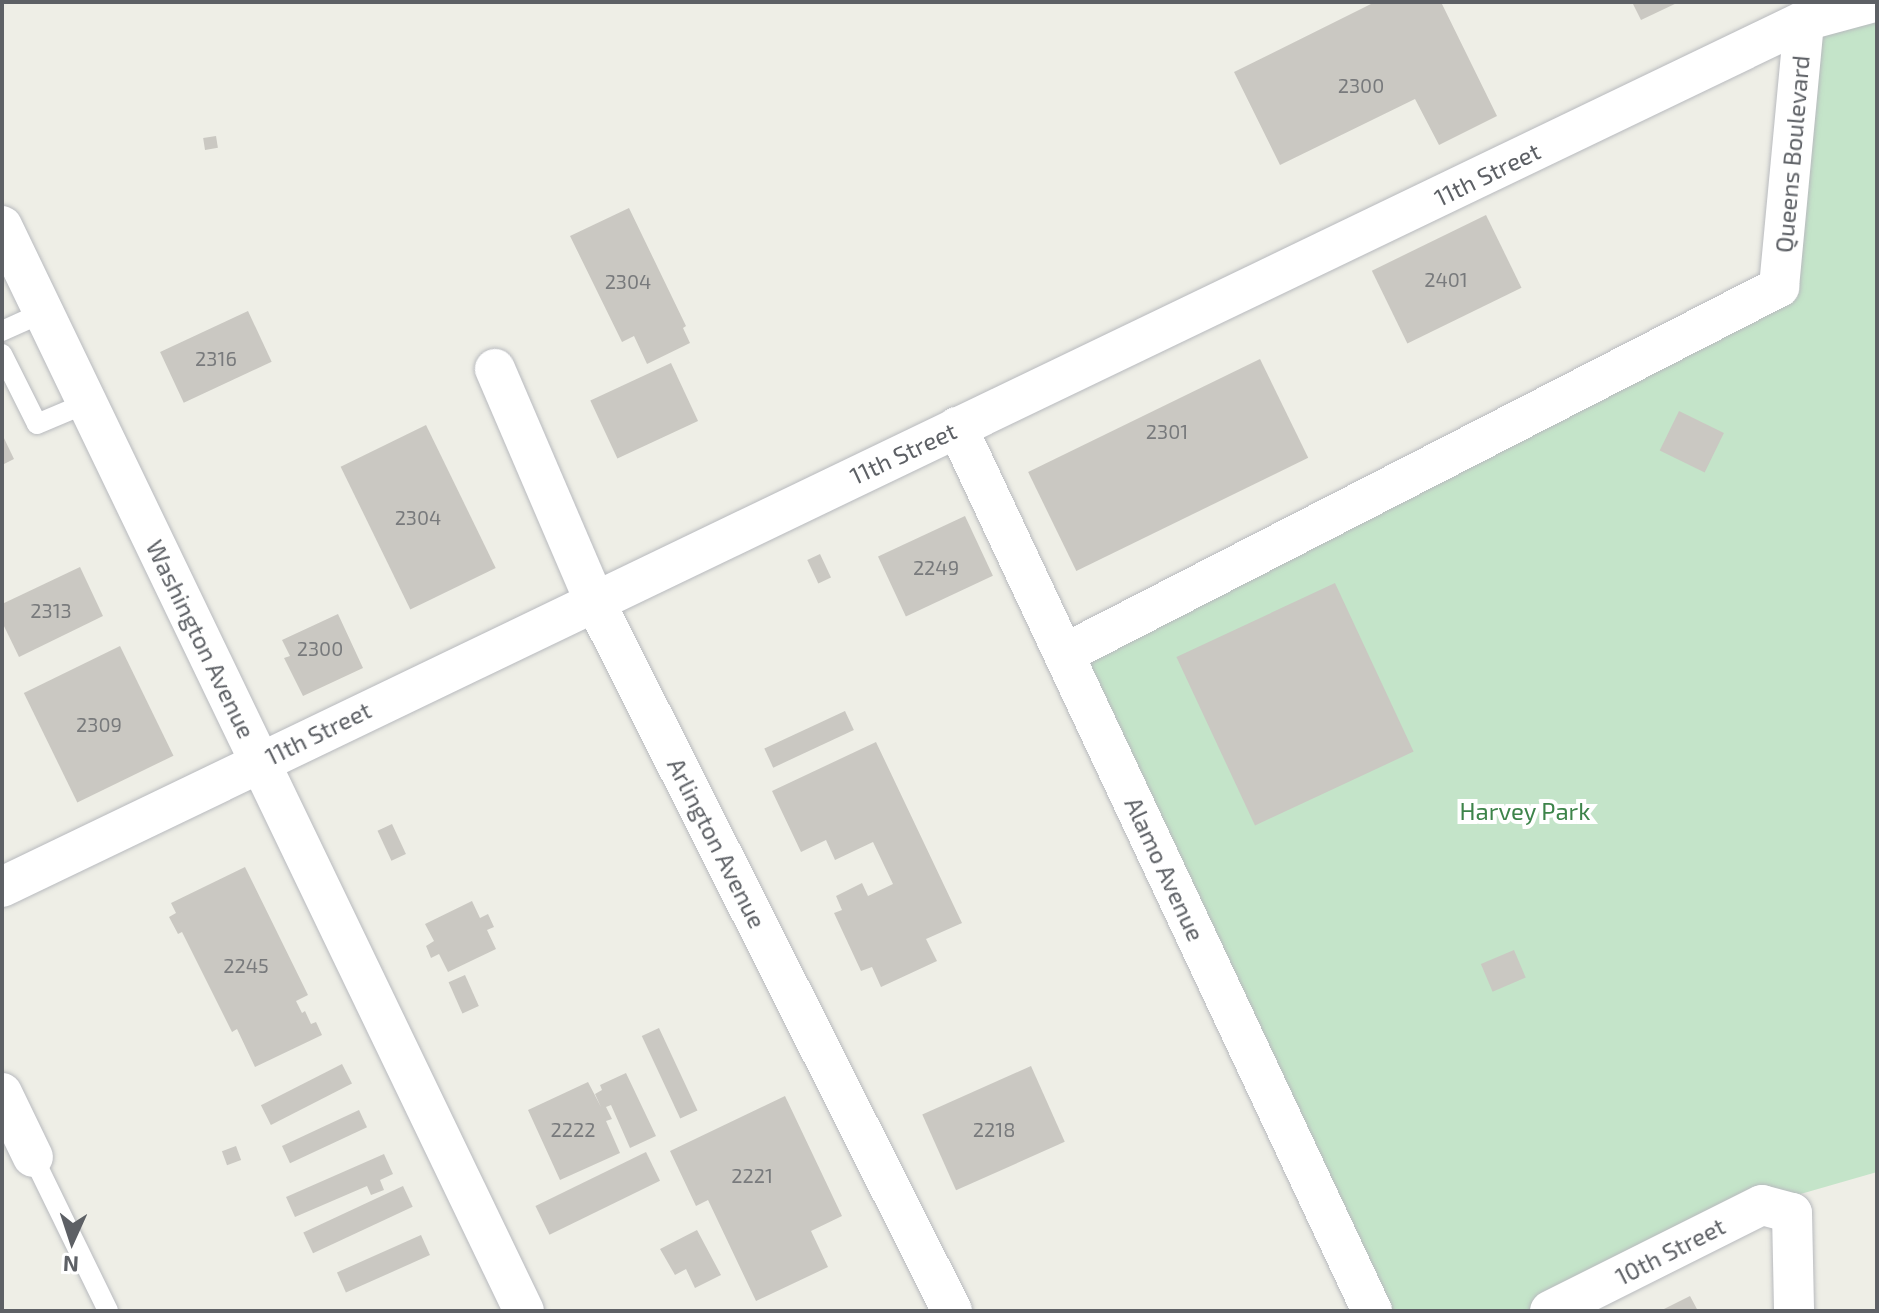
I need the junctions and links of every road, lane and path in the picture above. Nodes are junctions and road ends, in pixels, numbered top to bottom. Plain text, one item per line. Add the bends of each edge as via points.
1 (1874, 2) edge
2 (1804, 21) junction
3 (2, 226) edge
4 (44, 312) junction
5 (2, 331) edge
6 (2, 354) edge
7 (495, 369) dead end
8 (87, 403) junction
9 (957, 427) junction
10 (594, 600) junction
11 (1064, 654) junction
12 (259, 761) junction
13 (2, 887) edge
14 (2, 1093) edge
15 (33, 1157) joint
16 (108, 1311) edge
17 (524, 1311) edge
18 (952, 1311) edge
19 (1372, 1311) edge
20 (1550, 1311) edge
21 (1794, 1311) edge

1 - 2 street, 11th Street
2 - 9 street, 11th Street
2 - 11 street, Queens Boulevard via 1779,287
3 - 4 street, Washington Avenue
4 - 5 lane
4 - 8 street, Washington Avenue
6 - 8 lane via 37,424
7 - 10 street, Arlington Avenue
8 - 12 street, Washington Avenue
9 - 10 street, 11th Street
9 - 11 street, Alamo Avenue
10 - 12 street, 11th Street
10 - 18 street, Arlington Avenue
11 - 19 street, Alamo Avenue
12 - 13 street, 11th Street
12 - 17 street, Washington Avenue
14 - 15 street
15 - 16 lane
20 - 21 street, 10th Street via 1762,1205 1792,1213

